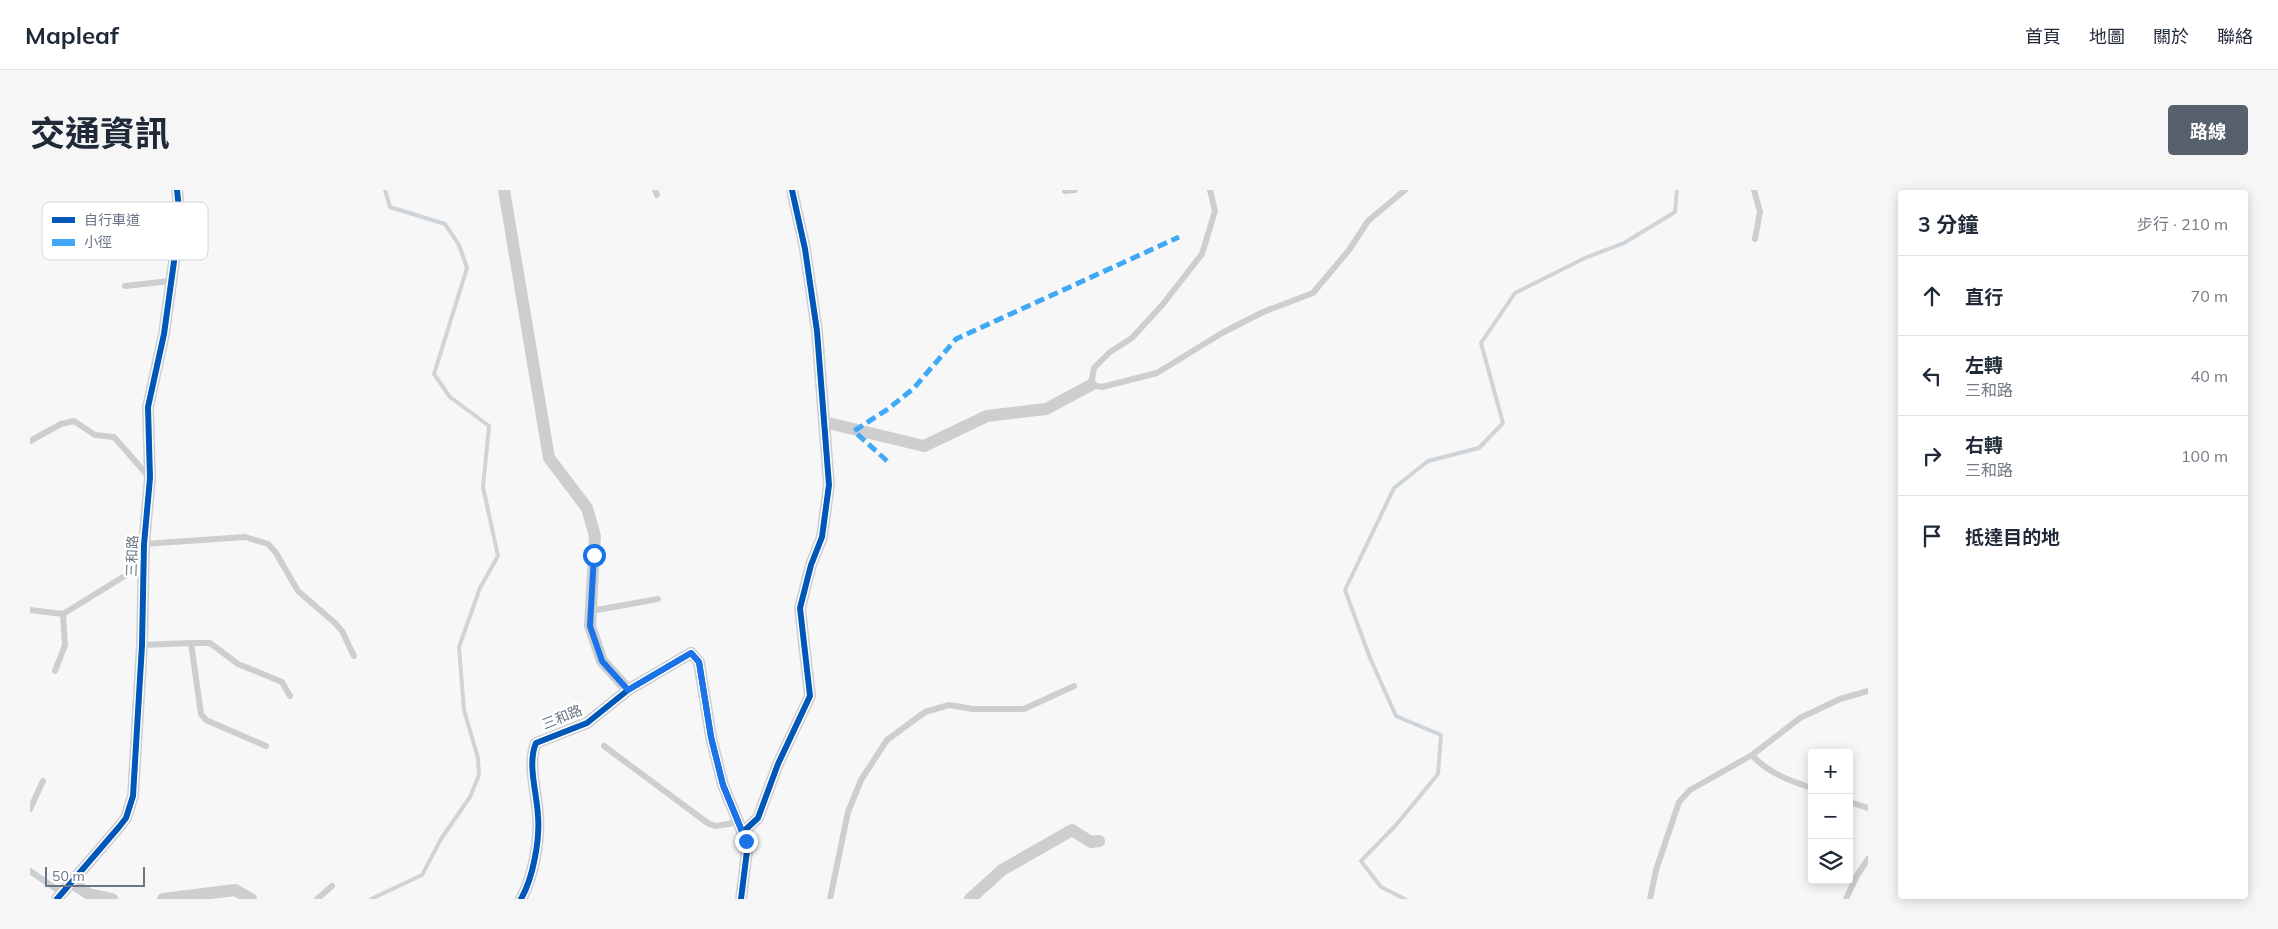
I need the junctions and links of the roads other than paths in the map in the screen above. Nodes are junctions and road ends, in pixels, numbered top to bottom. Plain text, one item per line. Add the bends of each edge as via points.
1 (504, 190) edge
2 (792, 190) edge
3 (1075, 190) edge
4 (1210, 190) edge
5 (1405, 190) edge
6 (1754, 190) edge
7 (1065, 191) dead end
8 (1755, 239) dead end
9 (173, 260) edge
10 (170, 281) junction
11 (125, 286) dead end
12 (1091, 385) junction
13 (824, 422) junction
14 (30, 441) edge
15 (150, 478) junction
16 (144, 544) junction
17 (144, 564) junction
18 (658, 600) dead end
19 (30, 610) edge
20 (590, 611) junction
21 (63, 614) junction
22 (191, 643) junction
23 (142, 645) junction
24 (354, 656) dead end
25 (55, 671) dead end
26 (1074, 686) dead end
27 (628, 690) junction
28 (1868, 691) edge
29 (290, 696) dead end
30 (266, 746) dead end
31 (604, 746) dead end
32 (1752, 755) junction
33 (43, 781) dead end
34 (1808, 787) edge
35 (1853, 803) edge
36 (1868, 808) edge
37 (30, 809) edge
38 (741, 826) junction
39 (1099, 841) dead end
40 (1868, 859) edge
41 (30, 871) edge
42 (72, 883) junction
43 (332, 886) dead end
44 (59, 896) edge
45 (112, 899) edge
46 (163, 899) edge
47 (251, 899) edge
48 (317, 899) edge
49 (521, 899) edge
50 (741, 899) edge
51 (830, 899) edge
52 (970, 899) edge
53 (1650, 899) edge
54 (1846, 899) edge

1 - 20 street via 549,458 587,508 595,536
2 - 13 street via 805,249 817,331
3 - 7 lane
4 - 12 lane via 1215,212 1202,254 1132,338 1110,352 1094,368
5 - 12 lane via 1368,220 1313,293 1263,312 1222,333 1157,373 1102,387
6 - 8 lane via 1760,212
9 - 10 street, 三和路
10 - 11 lane
10 - 15 street, 三和路 via 164,334 148,407
12 - 13 street via 1046,409 987,416 924,446
13 - 38 street via 829,485 822,537 811,564 800,608 810,696 778,764 758,818
14 - 15 lane via 61,424 74,421 95,436 114,437
15 - 16 street, 三和路
16 - 17 street, 三和路
16 - 24 lane via 246,537 268,544 298,591 342,631
17 - 21 lane
17 - 23 street, 三和路
18 - 20 lane
19 - 21 lane
20 - 27 street via 590,626 602,661
21 - 25 lane via 65,645
22 - 23 lane
22 - 29 lane via 210,643 238,664 282,682
22 - 30 lane via 201,714 206,720
23 - 42 street, 三和路 via 133,796 120,828
26 - 51 lane via 1024,709 973,709 949,705 925,712 888,740 861,780 848,812
27 - 38 street, 三和路 via 691,653 699,662 711,737 723,785
27 - 49 street, 三和路 via 587,723 536,743 532,758 538,817 537,846
28 - 32 lane via 1840,699 1800,718
31 - 38 lane via 709,824
32 - 34 lane via 1760,765
32 - 53 lane via 1690,790 1679,802 1656,870
33 - 37 lane
35 - 36 lane
38 - 50 street, 三和路 via 747,851
39 - 52 street via 1091,842 1072,830 1002,870
40 - 54 lane
41 - 44 lane
42 - 44 street, 三和路
42 - 45 street via 89,894
43 - 48 lane
46 - 47 street via 235,890

